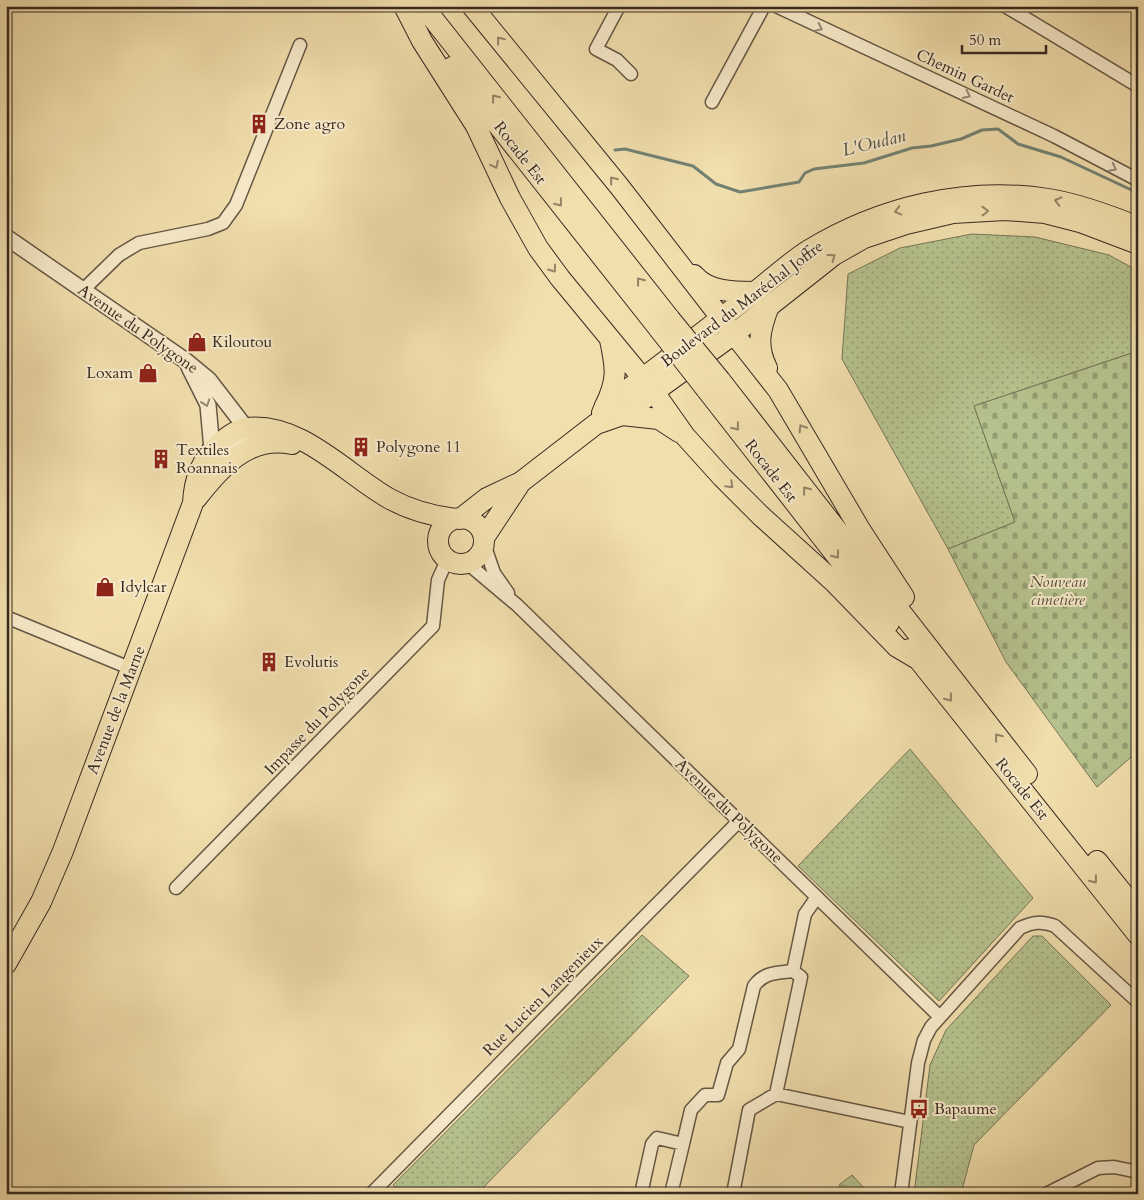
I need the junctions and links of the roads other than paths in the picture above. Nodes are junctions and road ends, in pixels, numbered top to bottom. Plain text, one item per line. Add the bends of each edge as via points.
1 (404, 6) edge
2 (423, 6) edge
3 (472, 6) edge
4 (619, 6) edge
5 (764, 6) edge
6 (776, 6) edge
7 (1005, 6) edge
8 (429, 34) junction
9 (300, 45) dead end
10 (454, 68) junction
11 (631, 74) dead end
12 (1138, 86) edge
13 (712, 102) dead end
14 (1138, 180) edge
15 (643, 218) junction
16 (1138, 227) edge
17 (6, 237) edge
18 (1138, 244) edge
19 (83, 290) junction
20 (754, 292) junction
21 (769, 306) junction
22 (720, 317) junction
23 (734, 334) junction
24 (610, 338) junction
25 (186, 361) junction
26 (649, 385) junction
27 (713, 385) junction
28 (778, 390) junction
29 (608, 415) junction
30 (246, 428) junction
31 (685, 436) junction
32 (212, 450) junction
33 (322, 454) junction
34 (522, 482) junction
35 (389, 498) junction
36 (193, 503) junction
37 (458, 519) junction
38 (484, 541) junction
39 (443, 554) junction
40 (467, 563) junction
41 (517, 605) junction
42 (6, 617) edge
43 (919, 660) junction
44 (132, 669) junction
45 (957, 685) junction
46 (739, 821) junction
47 (176, 888) dead end
48 (817, 898) junction
49 (1138, 912) edge
50 (1138, 936) edge
51 (6, 964) edge
52 (793, 971) junction
53 (1138, 1002) edge
54 (940, 1017) junction
55 (776, 1094) junction
56 (910, 1122) junction
57 (683, 1144) junction
58 (1138, 1172) edge
59 (371, 1194) edge
60 (641, 1194) edge
61 (671, 1194) edge
62 (733, 1194) edge
63 (901, 1194) edge
64 (1046, 1194) edge

1 - 8 main road, Rocade Est
2 - 8 main road, Rocade Est
15 -> 3 main road
4 - 11 street via 596,49 617,60
5 - 13 street
6 -> 14 street, Chemin Gardet via 1054,136
7 - 12 street
8 - 10 main road, Rocade Est
8 - 10 main road
9 - 19 street via 236,205 223,223 208,230 139,243 120,255
10 -> 24 main road via 476,126 538,248
10 - 27 main road, Rocade Est, bridge
15 - 20 main road via 698,280 717,289
15 - 22 main road
16 -> 20 main road, Boulevard du Maréchal Joffre via 1095,211 1048,199 977,195 953,198 876,216 845,230 807,252
17 - 19 street, Avenue du Polygone
21 -> 18 main road, Boulevard du Maréchal Joffre via 845,247 886,230 953,212 1005,210 1045,213 1080,222
19 - 25 street, Avenue du Polygone
20 - 22 main road, Boulevard du Maréchal Joffre
21 - 23 main road, Boulevard du Maréchal Joffre
21 - 28 main road via 759,345
22 - 23 main road
22 - 26 main road, Boulevard du Maréchal Joffre
23 - 26 main road, Boulevard du Maréchal Joffre
23 - 28 main road
24 - 26 main road
24 - 29 main road via 616,380
25 - 30 street, Avenue du Polygone via 209,380
25 -> 32 street via 208,405
26 - 29 main road, Boulevard du Maréchal Joffre
26 - 31 main road
27 -> 43 main road, Rocade Est
45 -> 27 main road, Rocade Est
45 -> 28 main road via 953,668 885,569
29 - 31 main road via 659,419
29 - 34 main road, Boulevard du Maréchal Joffre
30 - 32 main road, Avenue de la Marne
30 - 33 main road via 287,433 308,442
30 - 36 street via 239,442 213,466
31 -> 43 main road via 754,509 834,582 897,647
32 - 36 main road, Avenue de la Marne via 194,487
33 - 35 main road
33 - 36 main road via 284,443 262,443 234,456
34 - 37 main road, Boulevard du Maréchal Joffre via 487,498
34 - 38 main road, Boulevard du Maréchal Joffre
35 - 37 main road via 426,515
35 - 39 main road via 426,530
36 - 44 main road, Avenue de la Marne
37 - 38 main road via 477,525
37 - 39 main road via 444,526 440,532
38 - 40 main road via 477,558
38 - 41 street, Avenue du Polygone via 494,573
39 - 40 main road via 454,563
39 - 47 street, Impasse du Polygone via 433,626
40 - 41 street, Avenue du Polygone
41 - 46 street, Avenue du Polygone
42 - 44 street
43 -> 50 main road, Rocade Est
44 - 51 main road, Avenue de la Marne via 56,868
49 -> 45 main road, Rocade Est
46 - 48 street, Avenue du Polygone
46 - 59 street, Rue Lucien Langenieux
48 - 52 street via 805,914
48 - 54 street, Avenue du Polygone
52 - 55 street via 801,978
52 - 57 street via 770,973 754,986 739,1049 727,1063 718,1095 705,1095 691,1110
53 - 54 street via 1055,926 1033,922 1020,928
54 - 56 street via 924,1040
55 - 56 street
55 - 62 street via 749,1110
56 - 63 street
57 - 60 street via 657,1138 652,1144
57 - 61 street
58 - 64 street via 1114,1167 1098,1168

